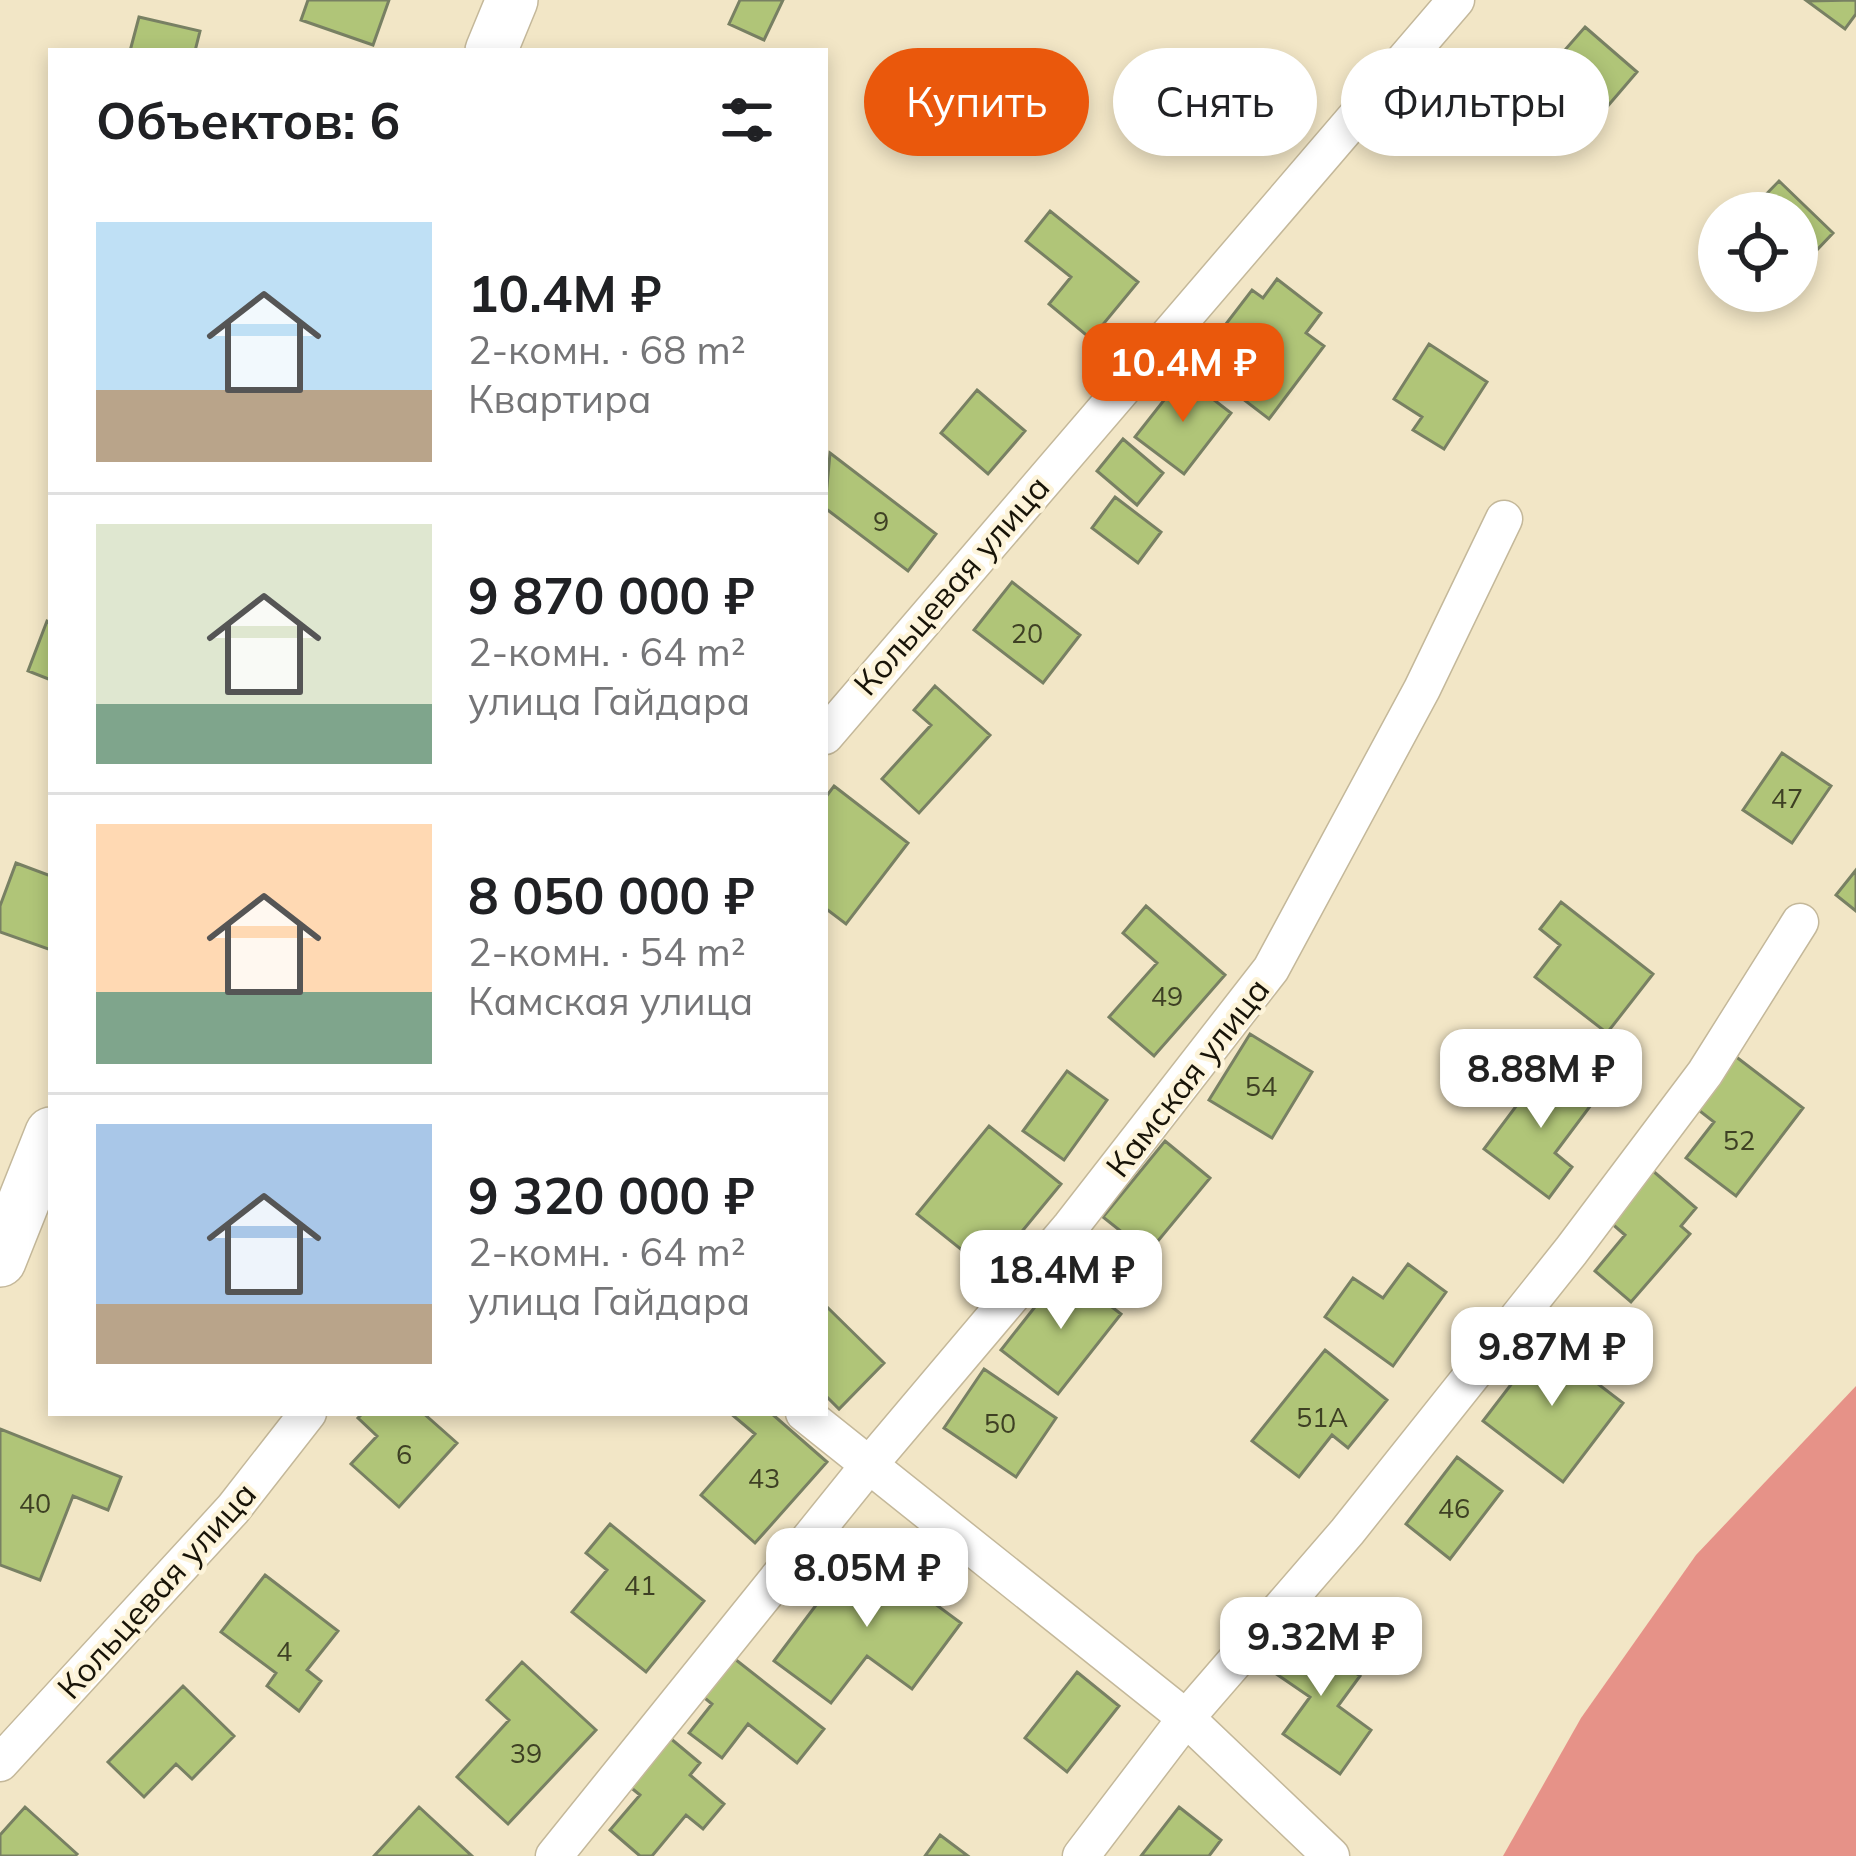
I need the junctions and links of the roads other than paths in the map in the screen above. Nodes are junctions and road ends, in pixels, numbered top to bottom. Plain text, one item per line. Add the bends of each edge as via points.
1 (512, 0) edge
2 (1456, 0) edge
3 (492, 48) edge
4 (1504, 519) dead end
5 (828, 733) edge
6 (1799, 922) dead end
7 (48, 1141) edge
8 (0, 1261) edge
9 (306, 1416) edge
10 (808, 1416) edge
11 (869, 1465) junction
12 (1186, 1718) junction
13 (0, 1763) edge
14 (554, 1856) edge
15 (1081, 1856) edge
16 (1331, 1856) edge

1 - 3 street
2 - 5 street, Кольцевая улица
4 - 11 street, Камская улица via 1271,969 1071,1226
6 - 12 street via 1705,1073 1571,1251
7 - 8 street
9 - 13 street, Кольцевая улица via 233,1509
10 - 11 street
11 - 12 street
11 - 14 street, Камская улица
12 - 15 street
12 - 16 street

